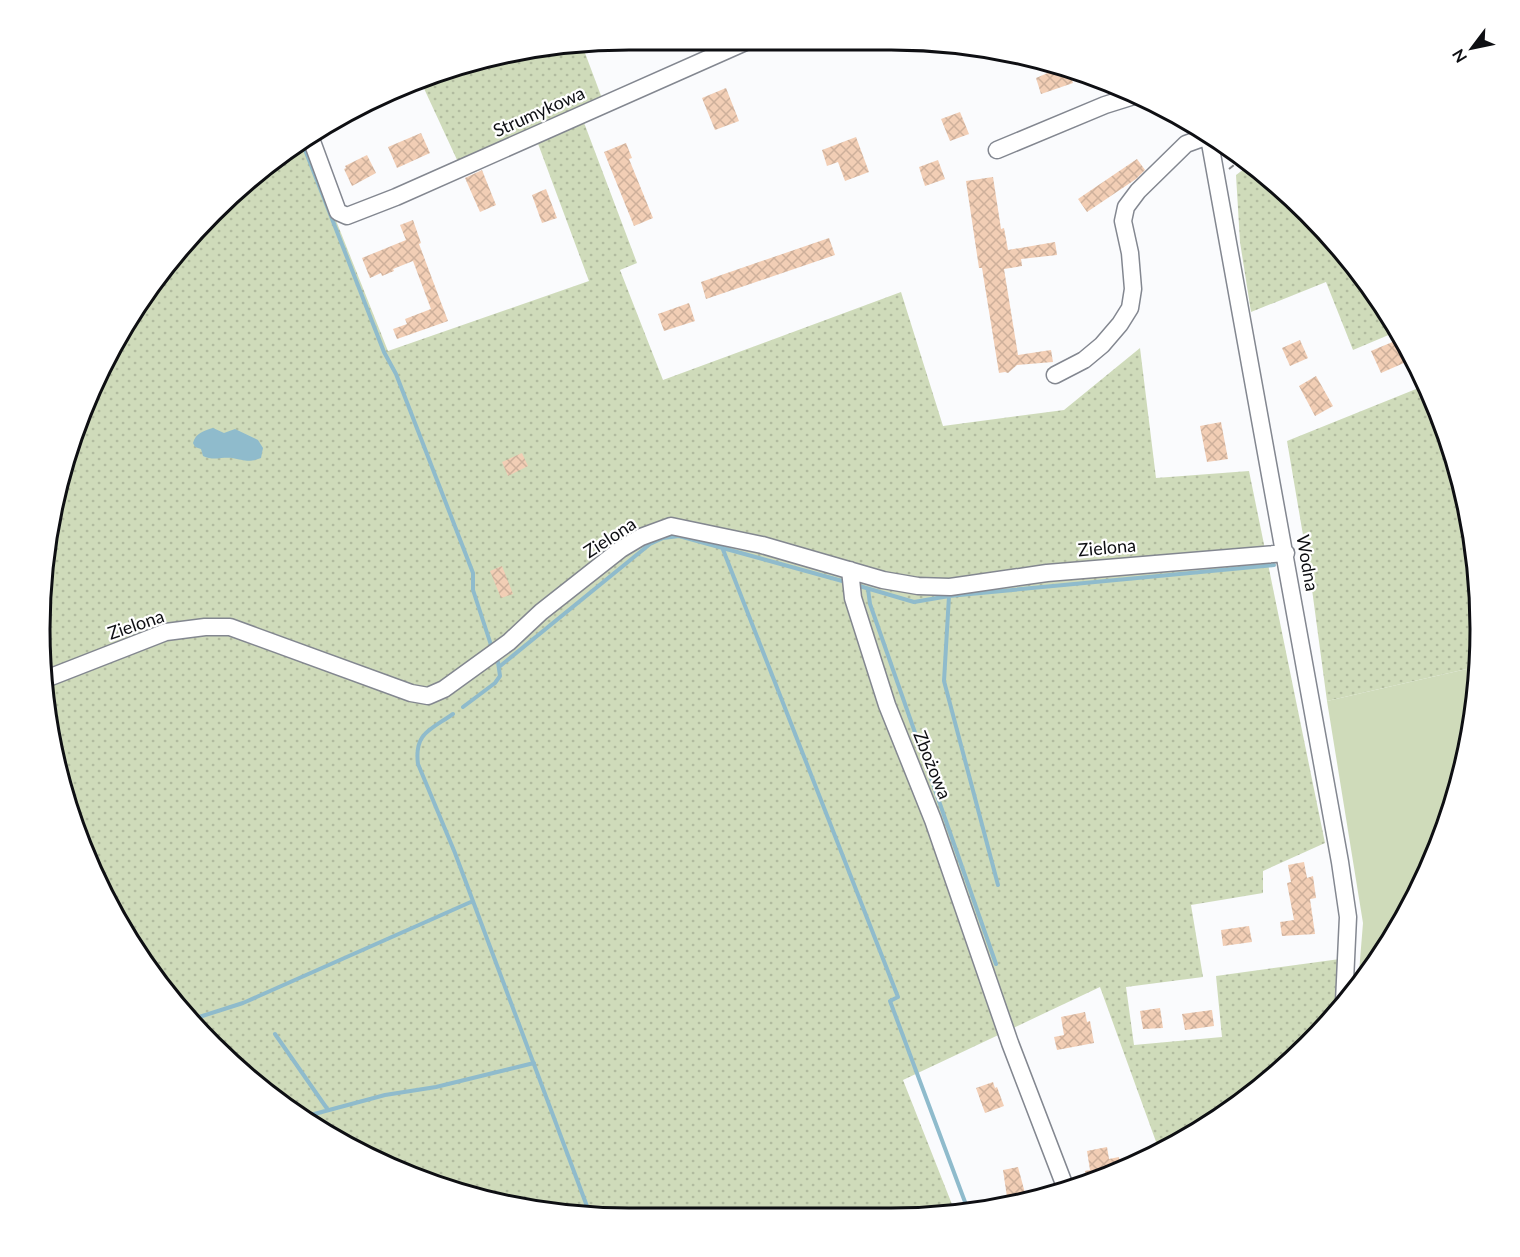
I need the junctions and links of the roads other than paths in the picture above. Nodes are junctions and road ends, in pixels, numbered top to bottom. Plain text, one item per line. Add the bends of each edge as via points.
1 (725, 50) edge
2 (1124, 99) edge
3 (1199, 138) edge
4 (313, 143) edge
5 (1210, 145) edge
6 (997, 150) dead end
7 (1055, 375) dead end
8 (1286, 554) junction
9 (850, 570) junction
10 (52, 677) edge
11 (1345, 989) edge
12 (1063, 1181) edge

1 - 4 street, Strumykowa via 347,216 338,212
2 - 6 street
3 - 7 street via 1186,144 1126,207 1124,220 1133,289 1130,308 1102,345
5 - 8 street, Wodna
8 - 9 street, Zielona via 1047,573 950,587 918,586
8 - 11 street, Wodna via 1348,917
9 - 10 street, Zielona via 762,545 671,526 621,549 509,642 444,689 428,696 230,627 166,632
9 - 12 street, Zbożowa via 853,598 887,705 933,820

